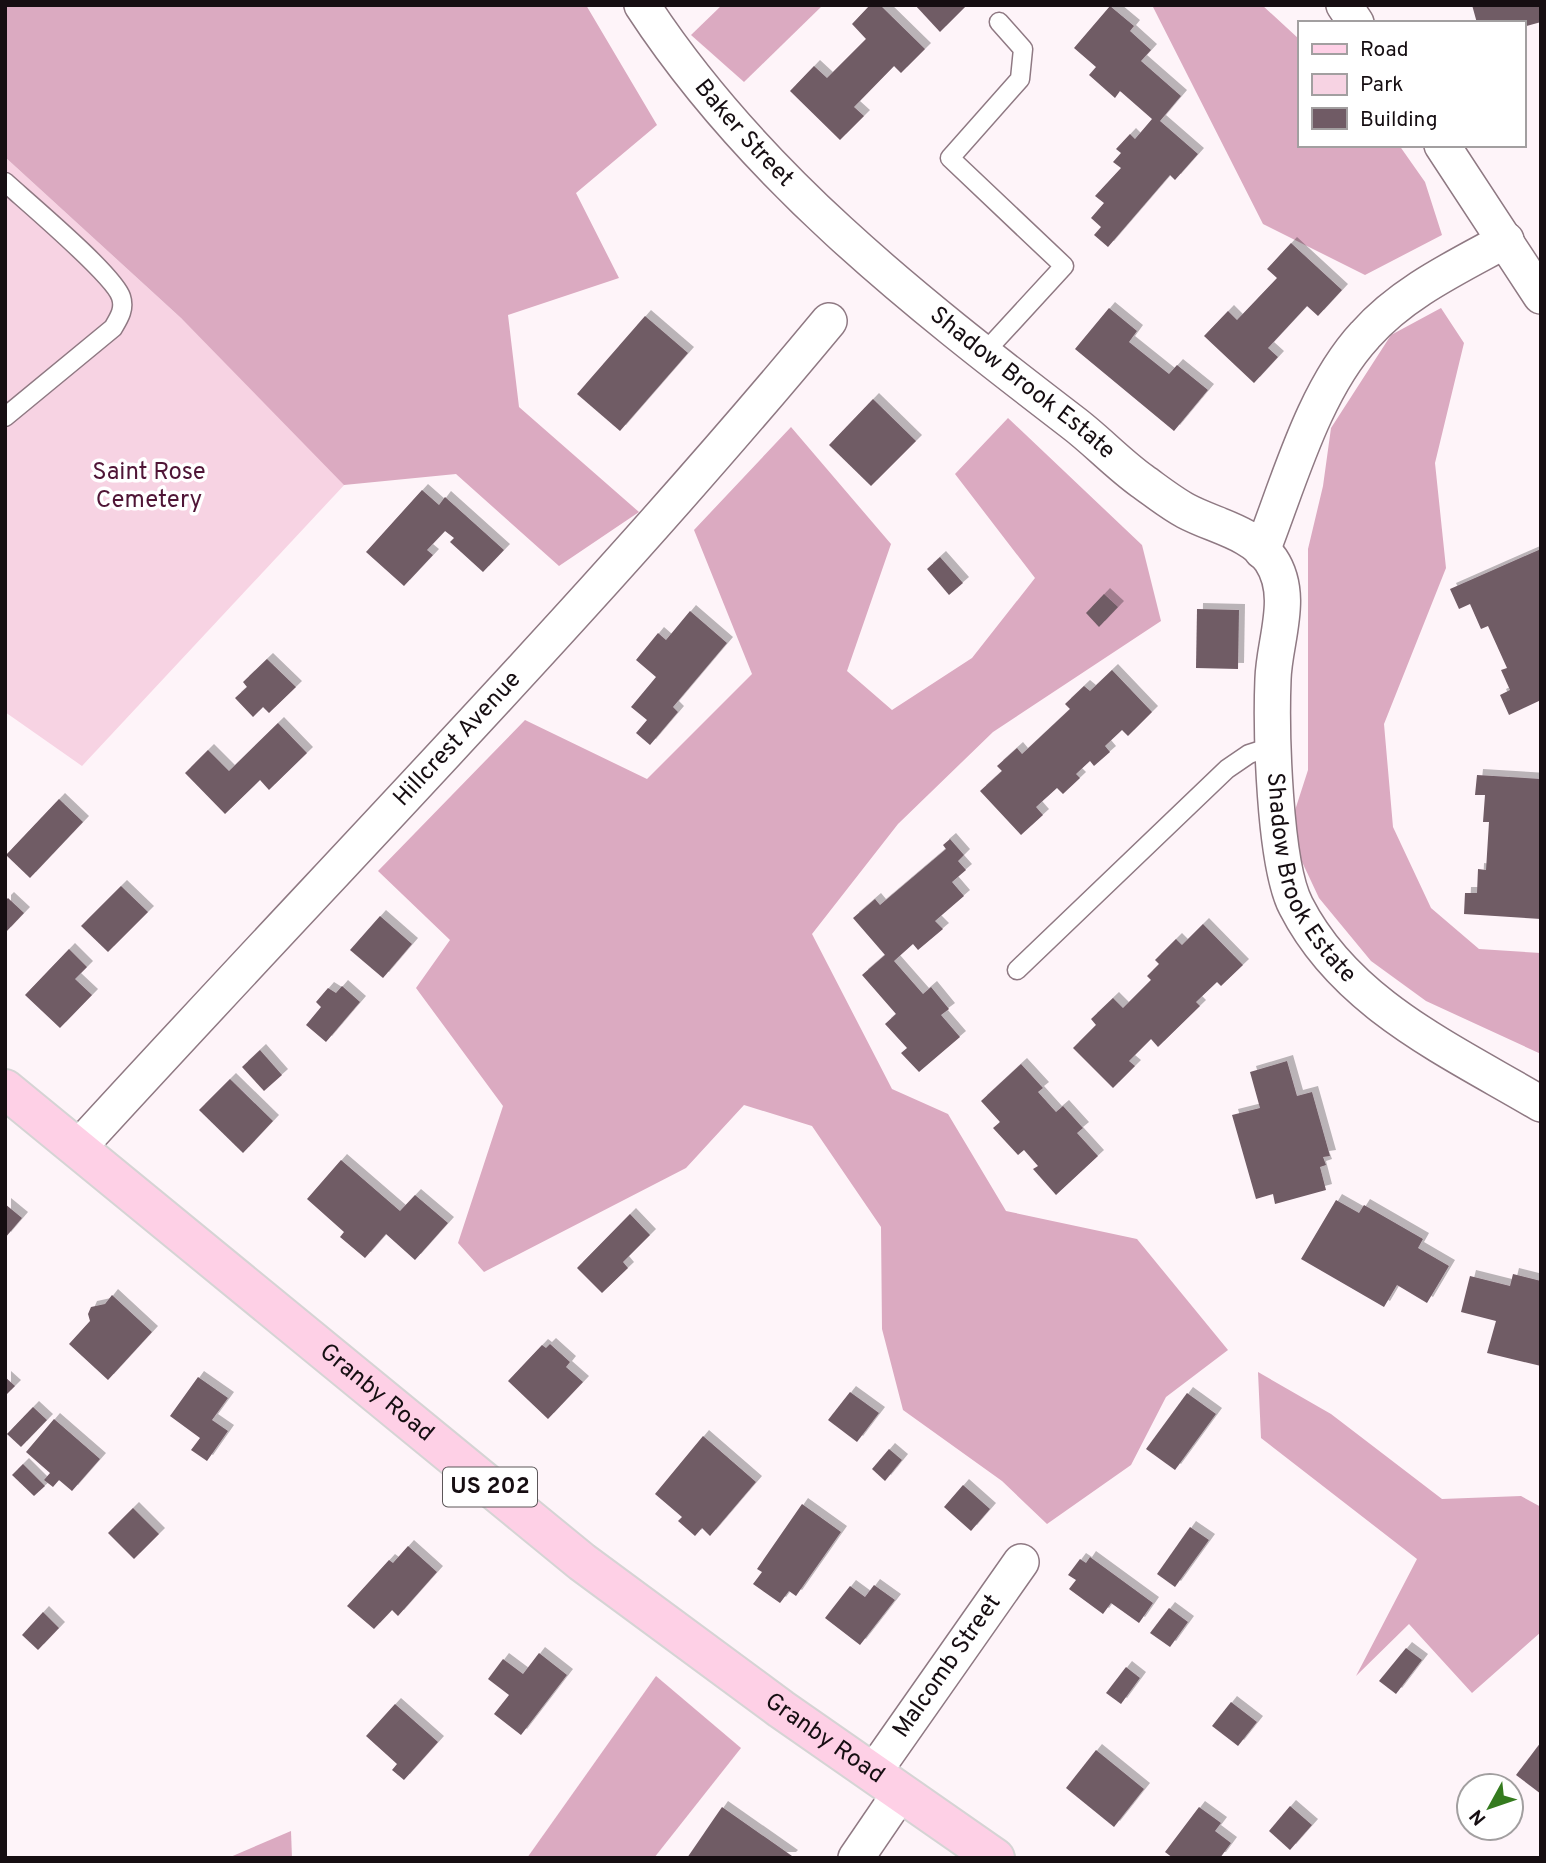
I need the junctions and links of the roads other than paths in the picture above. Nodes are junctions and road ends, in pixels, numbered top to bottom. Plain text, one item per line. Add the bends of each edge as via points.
1 (642, 5) edge
2 (1344, 5) edge
3 (1355, 21) edge
4 (999, 22) dead end
5 (1443, 147) edge
6 (5, 182) edge
7 (1506, 240) junction
8 (858, 250) joint
9 (1541, 296) edge
10 (830, 321) dead end
11 (983, 354) junction
12 (5, 417) edge
13 (1262, 551) junction
14 (1274, 746) junction
15 (1017, 970) dead end
16 (5, 1089) edge
17 (1541, 1104) edge
18 (78, 1148) junction
19 (1021, 1562) dead end
20 (887, 1783) junction
21 (856, 1858) edge
22 (995, 1858) edge

1 - 8 street, Baker Street via 723,114
2 - 3 street
4 - 11 lane via 1023,49 1020,79 950,158 1064,266
5 - 7 street
6 - 12 lane via 106,276 121,294 122,310 113,328
7 - 9 street
7 - 13 street via 1435,278 1365,334 1344,362 1310,429
8 - 11 street, Shadow Brook Estate
10 - 18 street, Hillcrest Avenue via 597,591
11 - 13 street, Shadow Brook Estate via 1140,480 1186,511 1238,534
13 - 14 street, Shadow Brook Estate via 1272,561 1282,585 1273,673
14 - 15 lane via 1227,769
14 - 17 street, Shadow Brook Estate via 1284,867 1295,904 1334,962 1358,988 1401,1021
16 - 18 main road, Granby Road / US 202
18 - 20 main road, Granby Road / US 202 via 582,1562
19 - 20 street, Malcomb Street
20 - 21 street, Malcomb Street
20 - 22 main road, Granby Road / US 202

